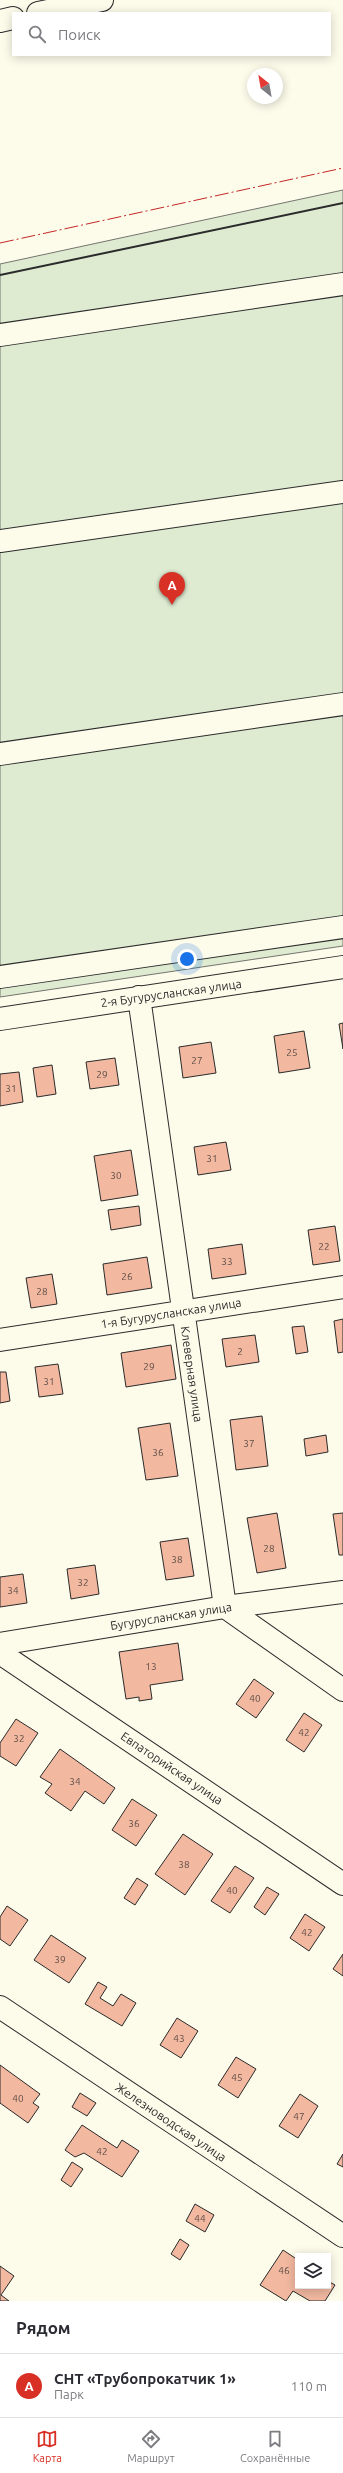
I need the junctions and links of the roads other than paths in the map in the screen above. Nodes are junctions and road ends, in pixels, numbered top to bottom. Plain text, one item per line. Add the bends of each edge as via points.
1 (102, 0) edge
2 (43, 12) edge
3 (12, 18) edge
4 (0, 21) edge
5 (343, 284) edge
6 (0, 334) edge
7 (343, 492) edge
8 (0, 541) edge
9 (343, 704) edge
10 (0, 754) edge
11 (343, 927) edge
12 (343, 967) edge
13 (0, 977) edge
14 (139, 997) junction
15 (0, 1018) edge
16 (343, 1287) edge
17 (183, 1311) junction
18 (0, 1340) edge
19 (343, 1592) edge
20 (225, 1607) junction
21 (0, 1644) edge
22 (0, 1653) edge
23 (343, 1690) edge
24 (343, 1884) edge
25 (0, 2007) edge
26 (343, 2236) edge

1 - 2 street
3 - 4 street
5 - 6 street
7 - 8 street
9 - 10 street
11 - 13 street
12 - 14 street, 2-я Бугурусланская улица
14 - 15 street, 2-я Бугурусланская улица
14 - 17 street, Клеверная улица
16 - 17 street, 1-я Бугурусланская улица
17 - 18 street, 1-я Бугурусланская улица
17 - 20 street, Клеверная улица
19 - 20 street, Бугурусланская улица
20 - 21 street, Бугурусланская улица
20 - 23 street
22 - 24 street, Евпаторийская улица
25 - 26 street, Железноводская улица

